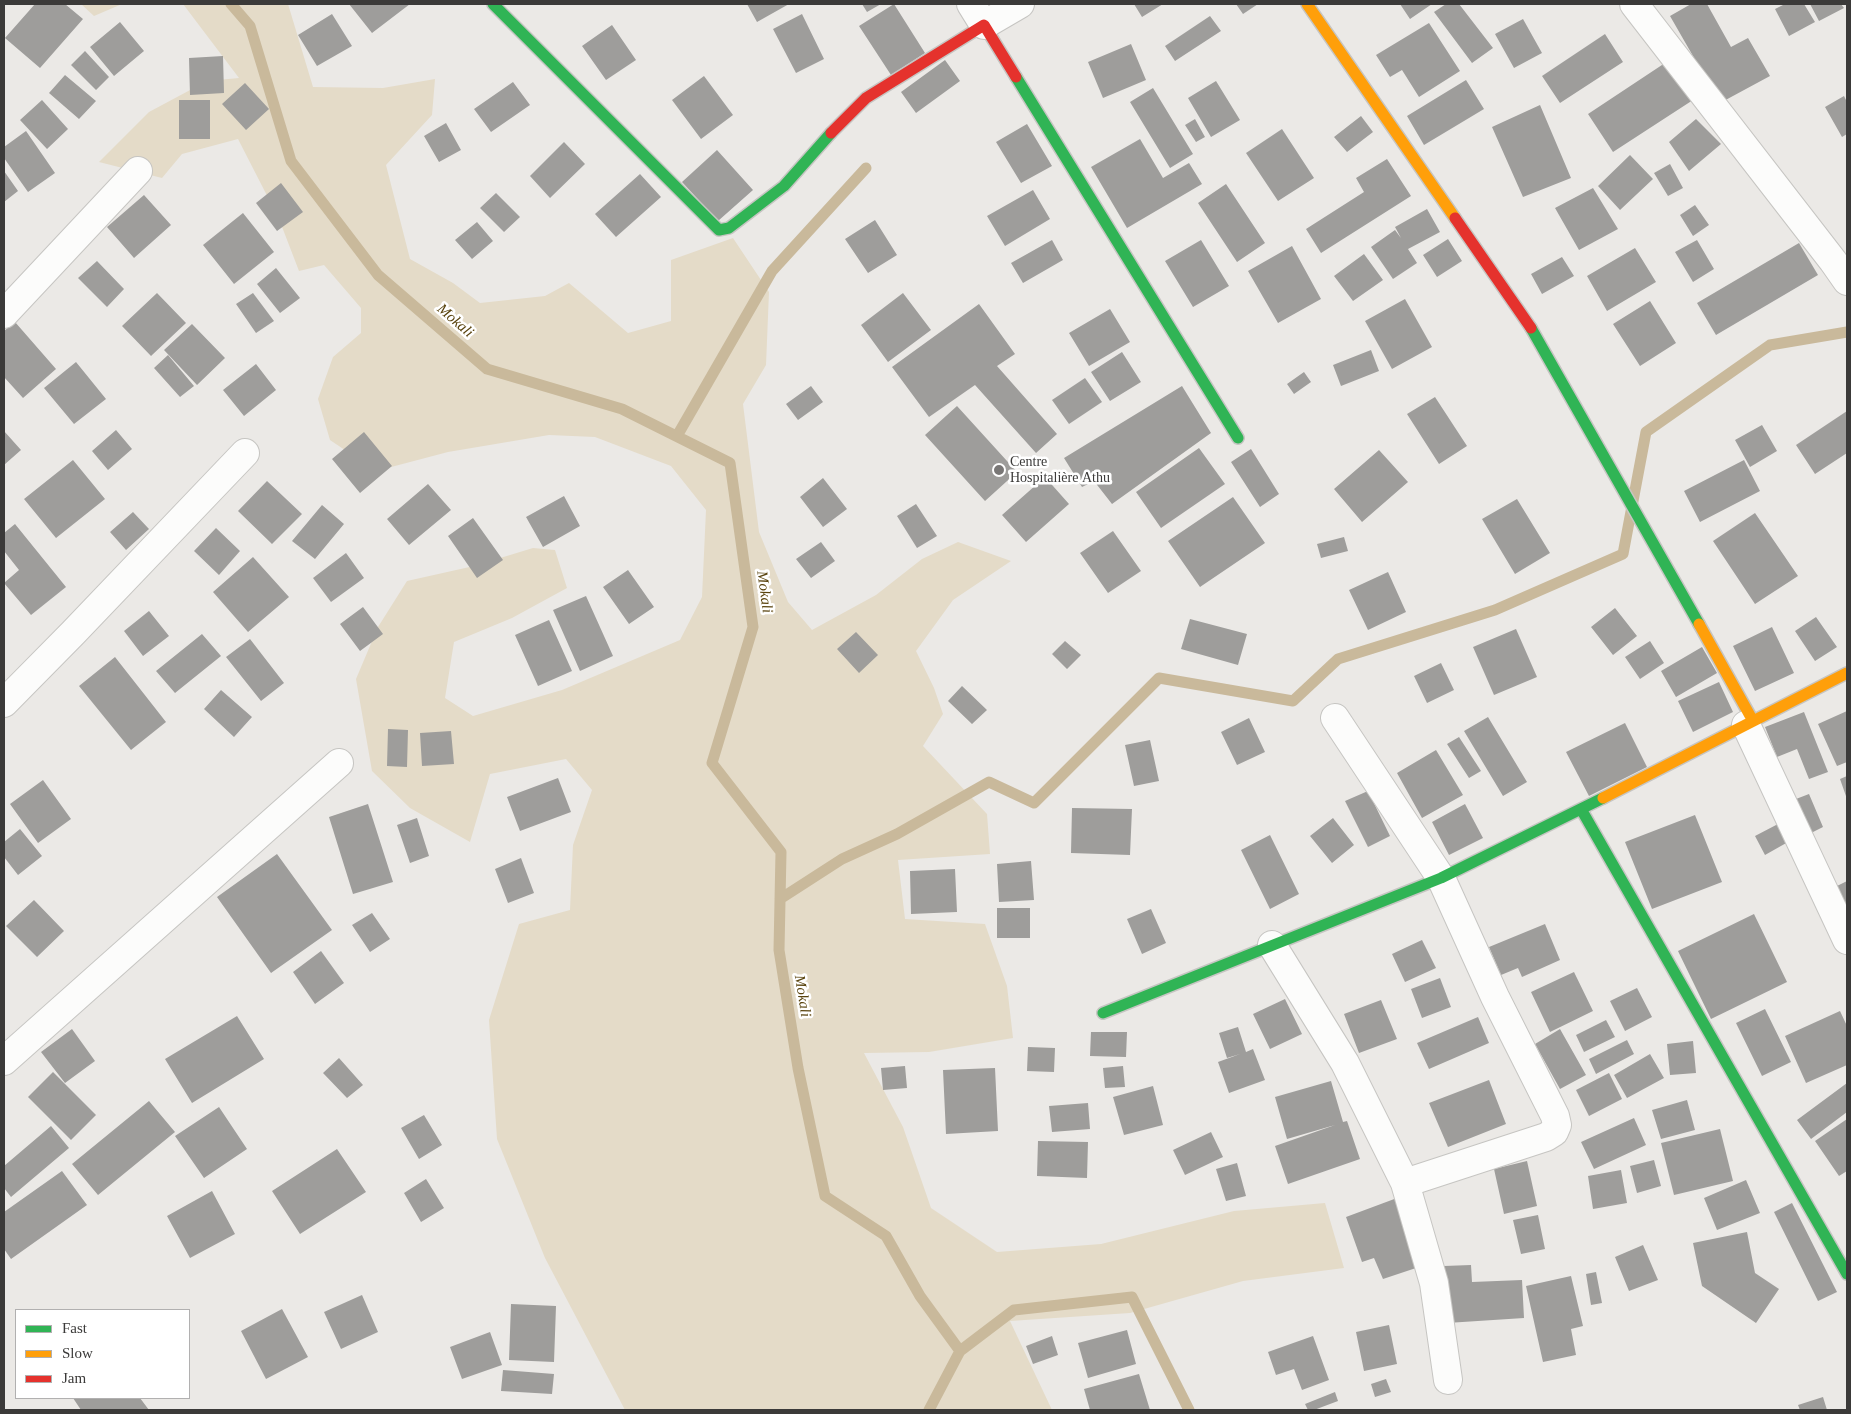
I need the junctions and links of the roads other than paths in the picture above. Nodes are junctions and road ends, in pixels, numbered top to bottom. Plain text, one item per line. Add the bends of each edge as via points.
1 (493, 4) edge
2 (1020, 4) edge
3 (1307, 4) edge
4 (1634, 4) edge
5 (977, 14) edge
6 (138, 171) dead end
7 (1847, 281) edge
8 (4, 314) edge
9 (1238, 438) dead end
10 (245, 453) dead end
11 (1847, 673) edge
12 (4, 703) edge
13 (1335, 718) dead end
14 (1750, 723) junction
15 (339, 763) dead end
16 (1581, 810) junction
17 (1441, 878) junction
18 (1847, 940) edge
19 (1272, 945) junction
20 (1103, 1013) dead end
21 (4, 1061) edge
22 (1405, 1183) junction
23 (1847, 1274) edge
24 (1448, 1380) dead end

1 - 5 street via 719,230 729,228 784,186 866,98
2 - 5 street
3 - 14 street via 1538,338
4 - 7 street
5 - 9 street
6 - 8 street
10 - 12 street
11 - 14 street
13 - 17 street
14 - 16 street
14 - 18 street
15 - 21 street
16 - 17 street
16 - 23 street
17 - 19 street
17 - 22 street via 1557,1125 1554,1132 1546,1137
19 - 20 street
19 - 22 street via 1345,1063
22 - 24 street via 1434,1283

